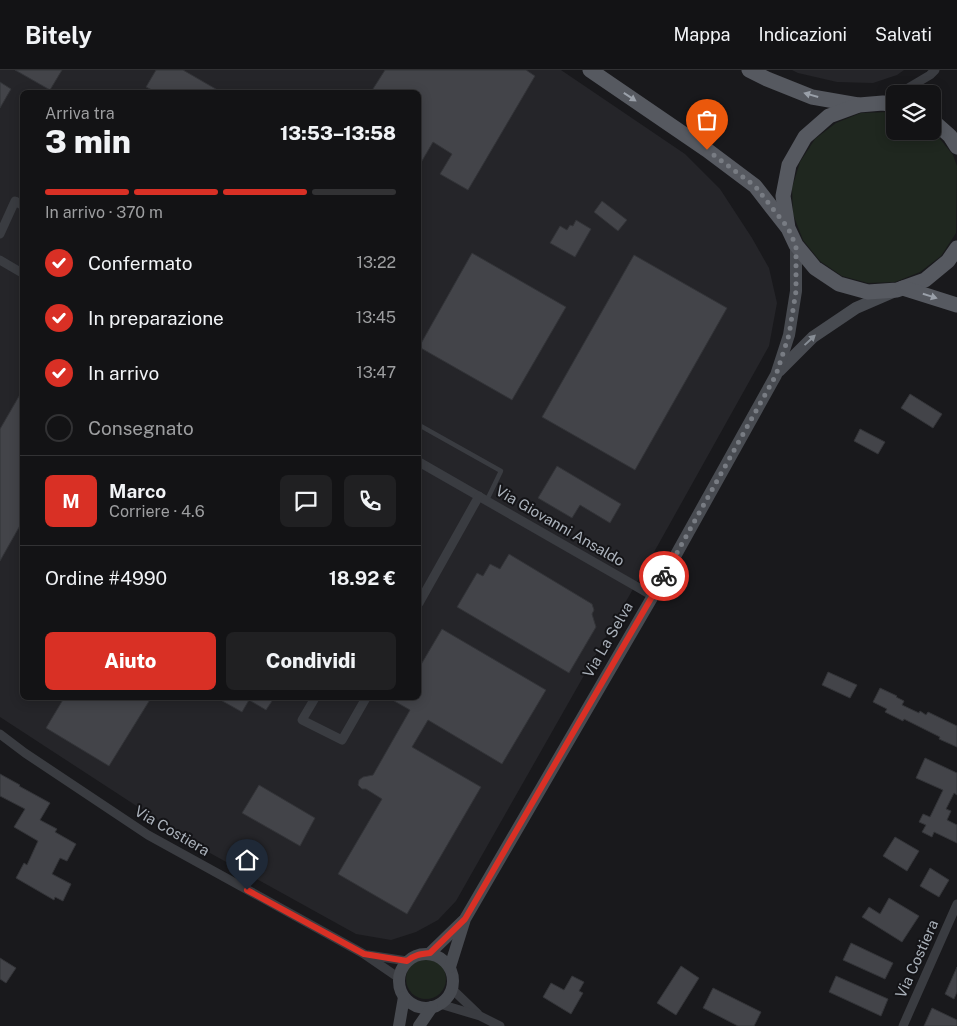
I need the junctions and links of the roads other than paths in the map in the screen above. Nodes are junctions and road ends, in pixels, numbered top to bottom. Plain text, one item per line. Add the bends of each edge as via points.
1 (590, 70) edge
2 (749, 70) edge
3 (935, 70) edge
4 (913, 85) edge
5 (886, 102) edge
6 (859, 105) junction
7 (941, 128) edge
8 (957, 147) edge
9 (20, 203) edge
10 (788, 228) junction
11 (0, 234) edge
12 (796, 246) junction
13 (957, 248) edge
14 (0, 260) edge
15 (20, 272) edge
16 (900, 289) junction
17 (957, 305) edge
18 (776, 375) junction
19 (421, 426) edge
20 (421, 463) edge
21 (483, 498) junction
22 (653, 596) junction
23 (421, 600) edge
24 (314, 700) edge
25 (365, 700) edge
26 (0, 734) edge
27 (957, 904) edge
28 (465, 919) junction
29 (430, 953) junction
30 (364, 954) junction
31 (407, 961) junction
32 (450, 968) junction
33 (399, 978) junction
34 (452, 990) junction
35 (404, 997) junction
36 (436, 1006) junction
37 (480, 1016) junction
38 (399, 1026) edge
39 (419, 1026) edge
40 (500, 1026) edge
41 (903, 1026) edge

1 -> 10 main road via 755,186
6 -> 2 main road via 812,96
3 - 4 street
5 - 6 main road
6 - 10 main road via 829,116 805,137 789,165 783,196
7 - 8 main road
9 - 11 street via 15,201
10 - 12 main road
12 - 16 main road via 815,268 839,284 868,292
12 - 18 street, Via La Selva via 796,291 789,335
13 - 16 main road via 948,261 925,280
14 - 15 street
16 -> 17 main road
18 -> 16 street, Via La Selva via 813,337 856,308
18 - 22 street, Via La Selva
19 - 21 lane via 501,471
20 - 21 street, Via Giovanni Ansaldo
21 - 22 street, Via Giovanni Ansaldo
21 - 23 street, Via Giovanni Ansaldo
22 - 28 street, Via La Selva
24 - 25 street via 302,720 342,740
26 - 30 street, Via Costiera via 148,835
27 - 41 street, Via Costiera
28 - 29 street, Via La Selva
28 - 32 street, Via La Selva
29 - 31 street
29 - 32 street via 445,961
30 - 31 street, Via Costiera
30 - 33 street, Via Costiera
31 - 33 street
32 - 34 street via 454,982
33 - 35 street
34 - 36 street
34 - 37 street
35 - 36 street via 417,1006
35 - 38 street
36 - 37 street
36 - 39 street
37 - 40 street

